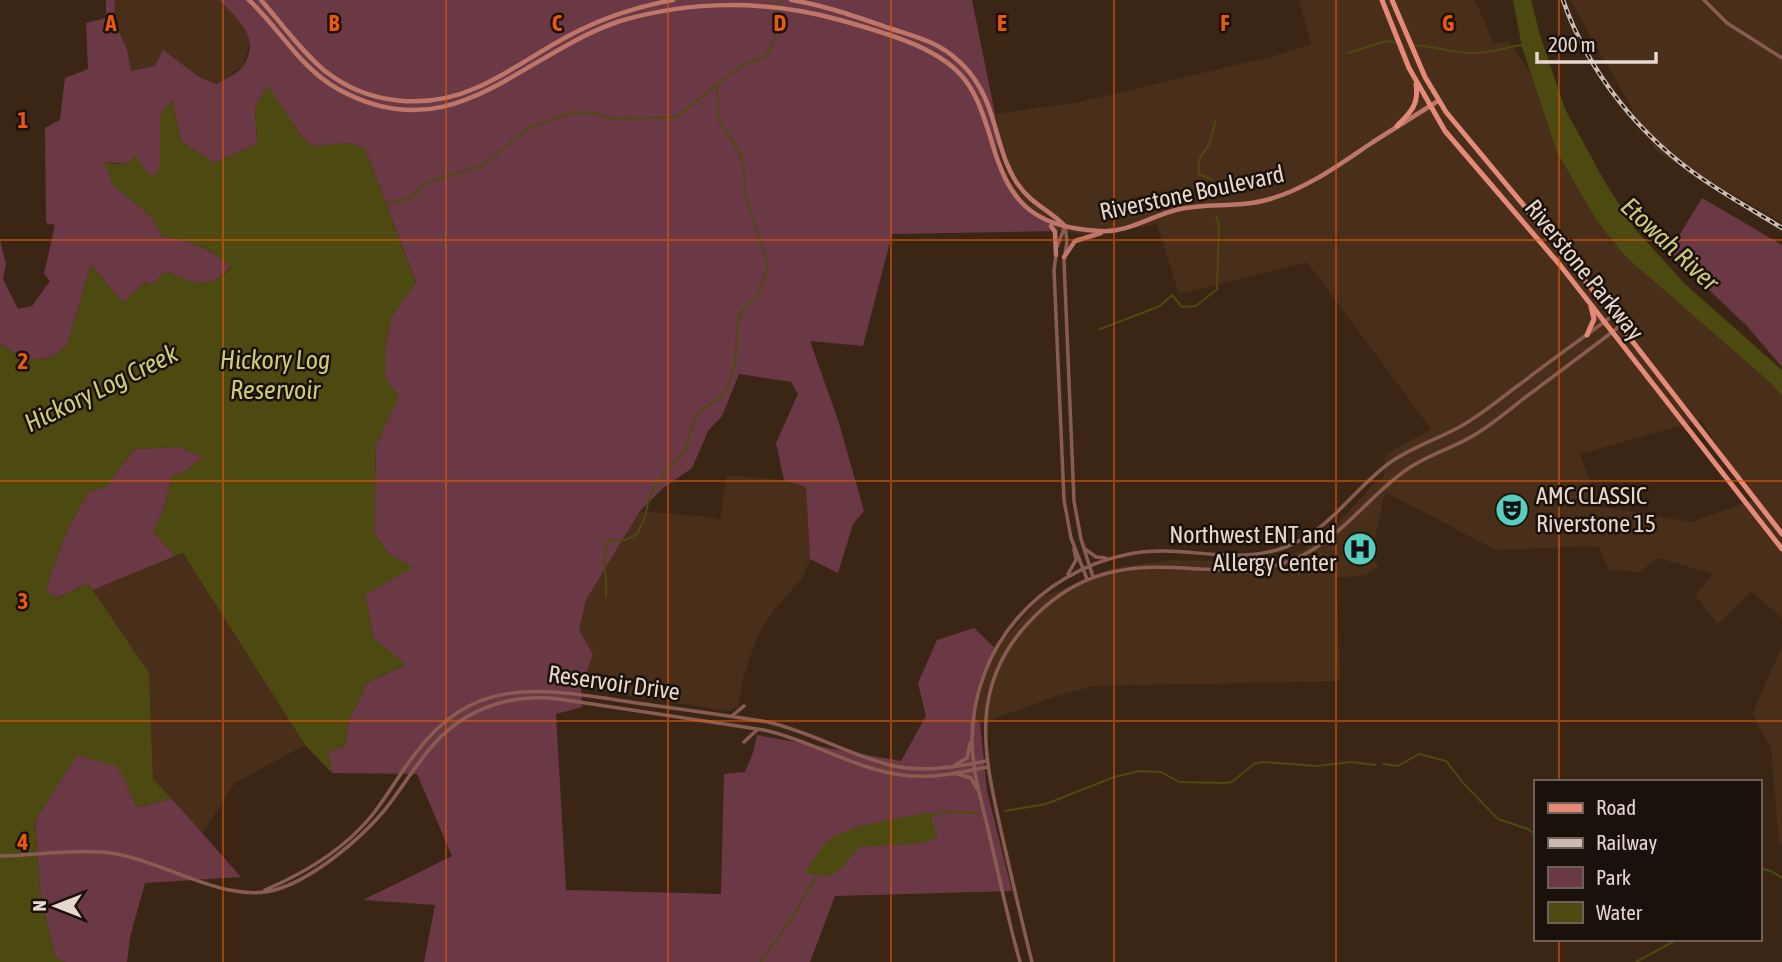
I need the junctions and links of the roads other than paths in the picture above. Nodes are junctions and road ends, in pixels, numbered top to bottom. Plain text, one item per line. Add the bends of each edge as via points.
1 (249, 0) edge
2 (261, 0) edge
3 (673, 0) edge
4 (791, 0) edge
5 (1382, 0) edge
6 (1392, 0) edge
7 (1704, 0) edge
8 (878, 24) junction
9 (876, 32) junction
10 (1782, 58) edge
11 (519, 64) junction
12 (523, 71) junction
13 (1415, 81) junction
14 (1438, 101) junction
15 (1430, 106) junction
16 (1397, 126) junction
17 (999, 139) junction
18 (991, 141) junction
19 (1045, 221) junction
20 (1065, 226) junction
21 (1105, 232) junction
22 (1056, 255) junction
23 (1064, 257) junction
24 (1591, 304) junction
25 (1612, 316) junction
26 (1605, 322) junction
27 (1620, 326) junction
28 (1612, 332) junction
29 (1587, 335) junction
30 (1782, 534) edge
31 (1073, 543) junction
32 (1083, 547) junction
33 (1782, 549) edge
34 (1112, 558) junction
35 (1090, 565) junction
36 (1083, 568) junction
37 (1064, 578) junction
38 (1093, 578) junction
39 (1087, 580) junction
40 (744, 706) dead end
41 (730, 717) junction
42 (973, 727) junction
43 (758, 729) junction
44 (744, 742) dead end
45 (986, 761) junction
46 (974, 764) junction
47 (949, 767) junction
48 (987, 768) junction
49 (975, 770) junction
50 (951, 774) junction
51 (981, 798) junction
52 (0, 856) edge
53 (264, 890) junction
54 (1020, 962) edge
55 (1032, 962) edge

1 - 12 main road via 315,74 373,105 421,110 444,107 490,91
2 - 11 main road via 325,70 349,87 394,101 464,94
3 - 11 main road via 604,19
4 - 8 main road
5 - 13 main road, Riverstone Parkway
6 - 14 main road, Riverstone Parkway
7 - 10 street via 1727,23
8 - 9 main road
8 - 17 main road via 935,44 965,67 985,97
9 - 12 main road via 839,19 765,4 691,5 591,33
9 - 18 main road via 927,49 961,74 982,110
11 - 12 main road
13 - 15 main road, Riverstone Parkway
13 - 16 main road via 1416,104
14 - 15 main road, Riverstone Boulevard
14 - 25 main road, Riverstone Parkway
15 - 16 main road, Riverstone Boulevard
15 - 24 main road, Riverstone Parkway via 1453,141
16 - 21 main road, Riverstone Boulevard via 1315,180 1280,196 1247,204 1182,209
17 - 18 main road
17 - 20 main road via 1006,163 1024,193
18 - 19 main road via 1015,195
19 - 20 main road, Riverstone Boulevard
19 - 22 main road via 1055,232
20 - 21 main road, Riverstone Boulevard
20 - 22 street
20 - 23 street
21 - 23 main road via 1075,241
22 - 31 street via 1063,494
23 - 32 street via 1073,484
24 - 26 main road, Riverstone Parkway
24 - 29 main road via 1594,319
25 - 26 street
25 - 27 main road, Riverstone Parkway
26 - 28 main road, Riverstone Parkway
26 - 29 street
27 - 28 street
27 - 30 main road, Riverstone Parkway
28 - 33 main road, Riverstone Parkway
28 - 38 street via 1474,435 1408,468 1332,538 1302,556 1256,570 1149,566
29 - 34 street via 1470,421 1389,463 1332,519 1292,544 1243,556 1153,551
31 - 36 street
31 - 37 street via 1074,566
32 - 34 street via 1096,557
32 - 35 street
34 - 35 street
35 - 36 street
35 - 38 street
36 - 37 street
36 - 39 street
37 - 42 street via 1025,609 998,643 983,677
38 - 39 street
39 - 45 street via 1048,604 1008,651 988,704
40 - 41 street
41 - 47 street, Reservoir Drive via 795,729 890,765
41 - 53 street, Reservoir Drive via 555,690 519,691 483,700 450,718 429,737 371,817 346,841 312,866
42 - 46 street
42 - 47 street via 965,762
43 - 44 street
43 - 50 street, Reservoir Drive via 784,734 882,771 916,776
43 - 53 street, Reservoir Drive via 551,698 498,703 462,719 439,738 378,817 338,855 287,886
45 - 46 street, Reservoir Drive
45 - 48 street
46 - 47 street, Reservoir Drive
46 - 49 street
48 - 49 street, Reservoir Drive
48 - 55 street
49 - 50 street, Reservoir Drive
49 - 51 street
50 - 51 street via 971,778
51 - 54 street
52 - 53 street, Reservoir Drive via 116,854 232,890

